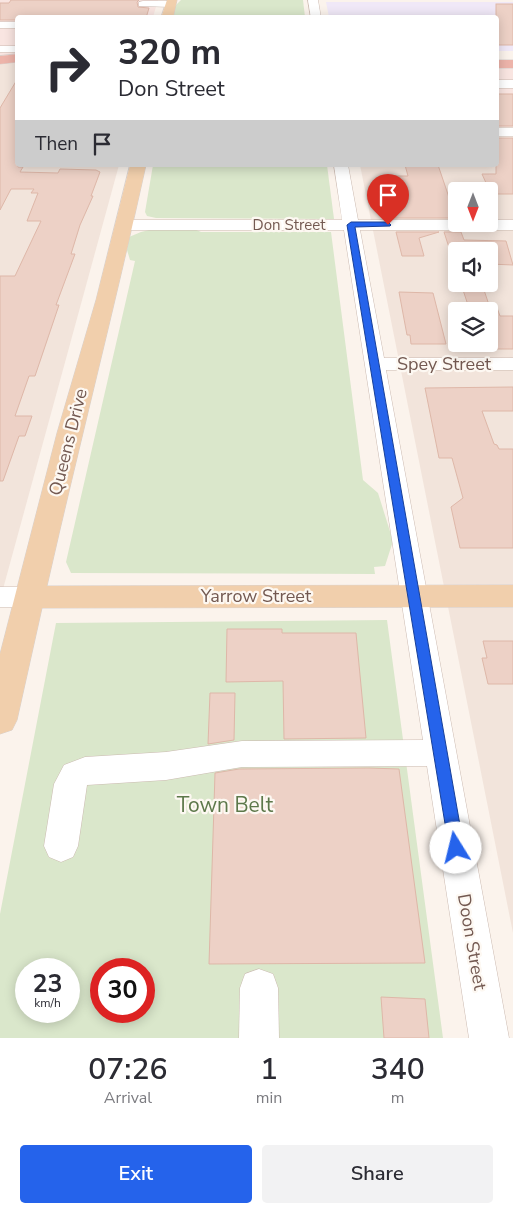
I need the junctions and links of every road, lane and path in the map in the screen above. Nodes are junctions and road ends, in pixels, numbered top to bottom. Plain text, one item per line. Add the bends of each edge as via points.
1 (313, 0) edge
2 (171, 2) edge
3 (142, 4) dead end
4 (168, 15) edge
5 (316, 15) edge
6 (0, 25) edge
7 (15, 25) edge
8 (15, 51) edge
9 (1, 55) edge
10 (15, 59) edge
11 (499, 84) edge
12 (513, 84) edge
13 (499, 132) edge
14 (513, 132) edge
15 (138, 167) edge
16 (341, 167) edge
17 (125, 225) junction
18 (351, 225) junction
19 (513, 225) edge
20 (375, 364) junction
21 (513, 364) edge
22 (414, 596) junction
23 (513, 596) edge
24 (15, 597) edge
25 (0, 720) edge
26 (440, 753) junction
27 (61, 846) dead end
28 (259, 988) dead end
29 (259, 1038) edge
30 (488, 1038) edge

1 - 5 street
2 - 3 street
2 - 4 main road
6 - 7 street
8 - 9 street
9 - 10 highway
11 - 12 street
13 - 14 street
15 - 17 main road, Queens Drive
16 - 18 street, Doon Street
17 - 18 street, Don Street
17 - 24 main road, Queens Drive via 69,433
18 - 19 street, Don Street
18 - 20 street, Doon Street
20 - 21 street, Spey Street
20 - 22 street, Doon Street
22 - 23 main road, Yarrow Street
22 - 24 main road, Yarrow Street
22 - 26 street, Doon Street
24 - 25 main road, Queens Drive
26 - 27 street via 242,754 166,766 85,771 76,775 70,784
26 - 30 street, Doon Street
28 - 29 street

